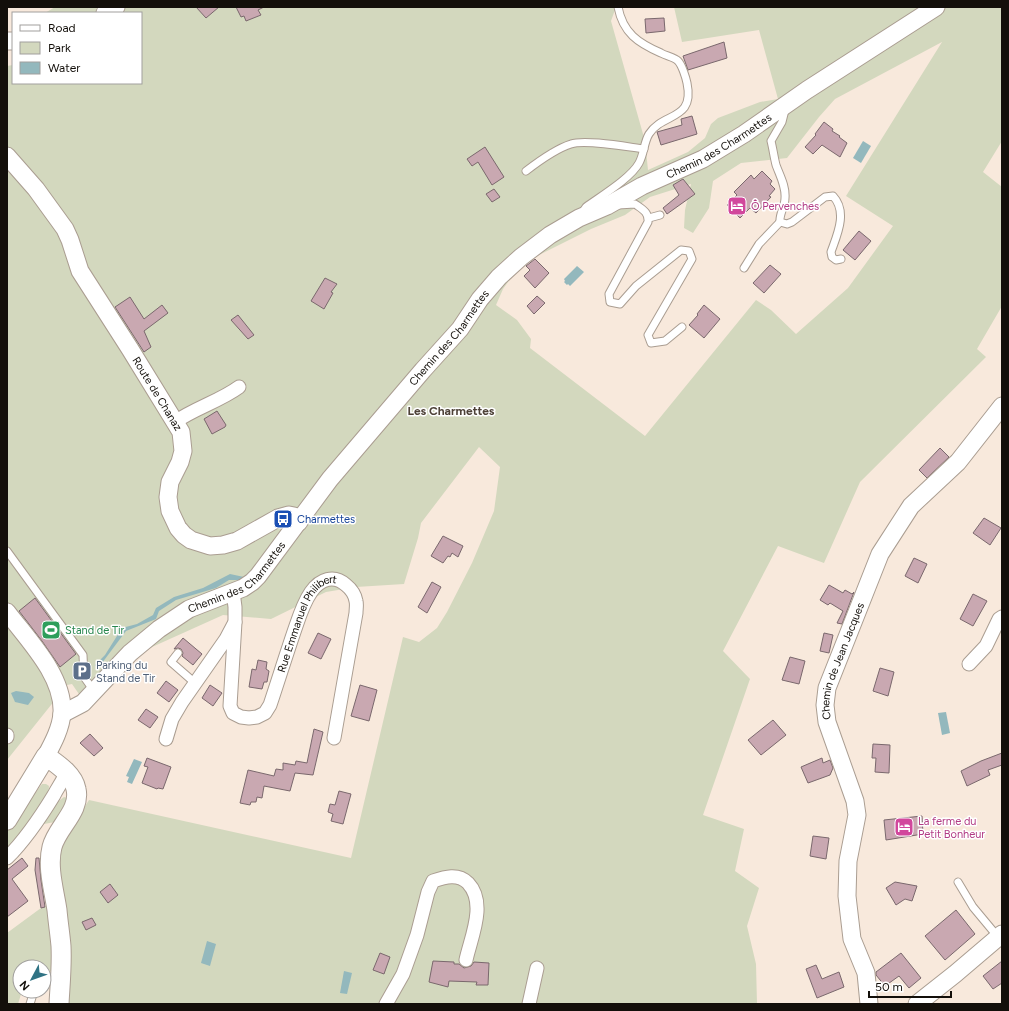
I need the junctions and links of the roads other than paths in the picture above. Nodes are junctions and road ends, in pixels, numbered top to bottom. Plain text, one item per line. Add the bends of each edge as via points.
1 (116, 7) edge
2 (618, 7) edge
3 (936, 7) edge
4 (107, 12) edge
5 (786, 105) junction
6 (644, 149) junction
7 (7, 156) edge
8 (526, 171) dead end
9 (607, 206) junction
10 (660, 215) dead end
11 (579, 218) junction
12 (649, 218) junction
13 (780, 222) junction
14 (841, 259) dead end
15 (744, 268) dead end
16 (682, 327) dead end
17 (239, 387) dead end
18 (1002, 406) edge
19 (175, 422) junction
20 (297, 519) junction
21 (7, 551) edge
22 (233, 592) junction
23 (7, 612) edge
24 (1002, 617) edge
25 (234, 622) junction
26 (178, 653) dead end
27 (969, 664) dead end
28 (195, 683) junction
29 (95, 691) junction
30 (62, 714) junction
31 (334, 738) dead end
32 (166, 739) dead end
33 (43, 762) junction
34 (64, 779) junction
35 (7, 820) edge
36 (7, 858) edge
37 (958, 882) dead end
38 (1000, 935) edge
39 (466, 960) dead end
40 (537, 968) dead end
41 (59, 1003) edge
42 (386, 1004) edge
43 (530, 1004) edge
44 (869, 1004) edge
45 (917, 1004) edge

1 - 4 street
2 - 6 lane via 628,33 639,42 678,61 686,77 690,94 679,114 662,122 649,134
3 - 5 street, Chemin des Charmettes
5 - 9 street, Chemin des Charmettes via 703,159 642,186
5 - 13 lane via 782,122 771,141 786,199 779,217
6 - 8 lane via 592,143 571,144
6 - 11 lane via 639,163 631,173 586,207
7 - 19 street, Route de Chanaz via 36,189 65,229 80,271
9 - 11 street, Chemin des Charmettes
9 - 12 lane via 635,204 646,212
10 - 12 lane
11 - 20 street, Chemin des Charmettes via 550,235 499,277 460,329
12 - 16 lane via 609,294 610,302 620,304 636,286 682,250 689,251 692,260 648,335 651,342 665,341
13 - 14 lane via 792,222 825,197 833,196 840,208 840,225 831,252 836,260
13 - 15 lane via 759,244
17 - 19 street
18 - 44 street, Chemin de Jean Jacques via 958,462 911,506 880,554 827,688 827,722 855,801 856,821 848,861 847,896 852,939 866,973
19 - 20 street, Route de Chanaz via 181,432 183,451 170,482 168,497 173,519 184,535 210,546 223,545 237,541 278,518 289,515
20 - 22 street, Chemin des Charmettes via 258,576
21 - 29 lane via 83,655 84,677
22 - 25 street
22 - 29 street, Chemin des Charmettes via 194,607 164,626 130,653
23 - 30 street via 53,676 61,700
24 - 27 street via 986,646
25 - 28 street via 226,639
25 - 31 street, Rue Emmanuel Philibert via 230,706 233,713 241,717 257,717 265,713 270,705 305,601 311,591 318,583 334,578 349,588 356,601 356,613
26 - 28 lane via 171,662
28 - 32 street via 172,719
29 - 30 street, Chemin des Charmettes via 83,703
30 - 33 street via 58,731
33 - 34 main road via 61,767
33 - 35 main road
34 - 36 street via 37,822
34 - 41 main road via 74,781 77,790 74,808 52,846 51,880 61,947
37 - 38 lane via 973,907
38 - 45 street
39 - 42 street via 476,921 477,904 474,889 464,879 455,876 433,881 408,960
40 - 43 street

